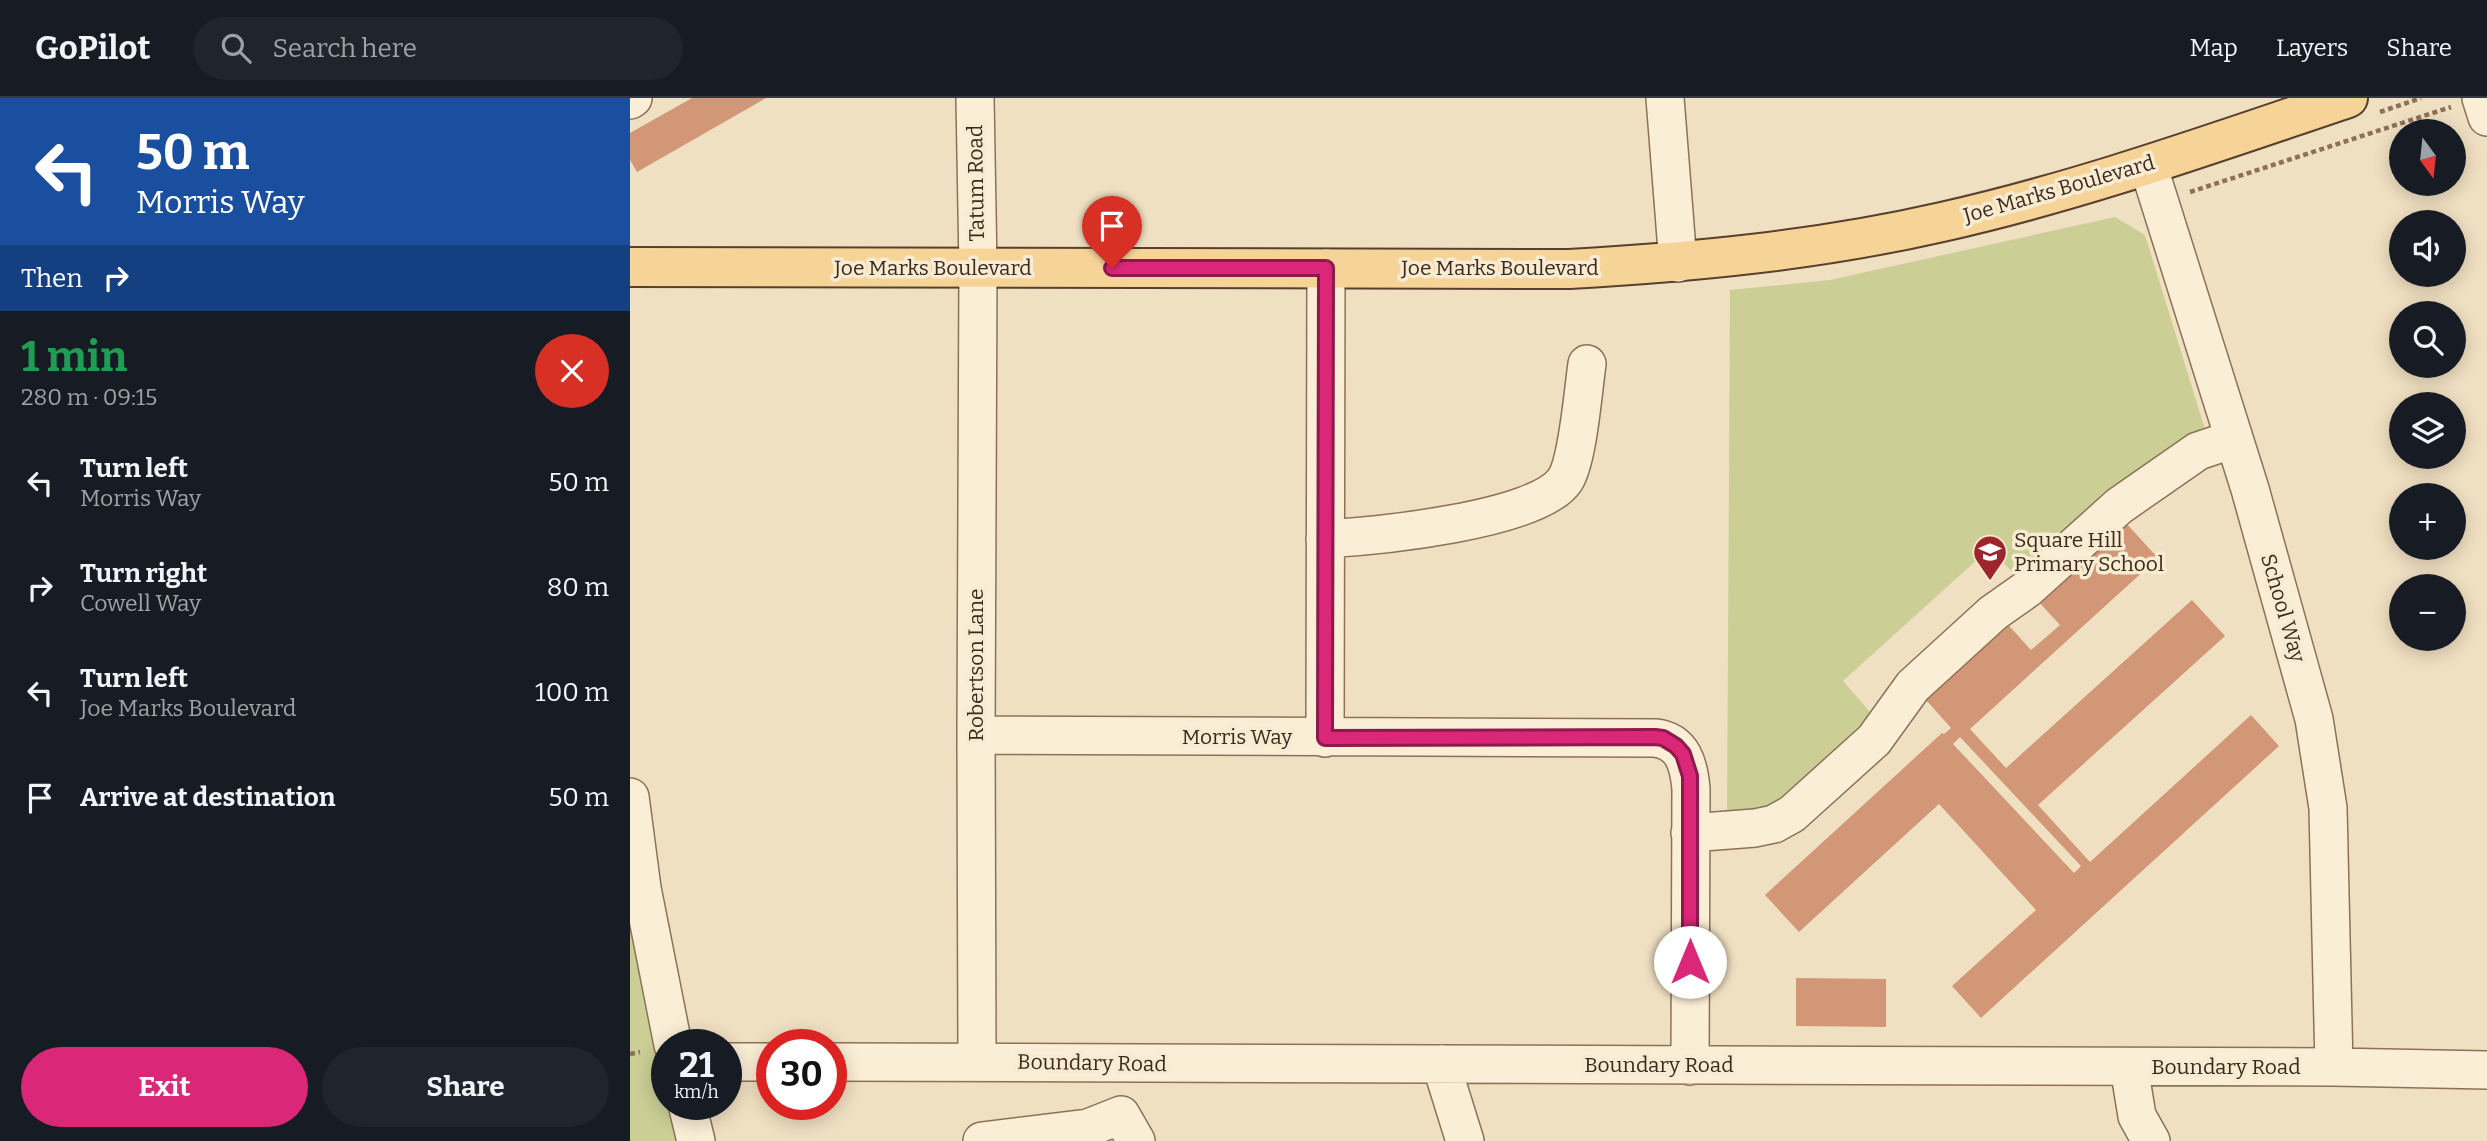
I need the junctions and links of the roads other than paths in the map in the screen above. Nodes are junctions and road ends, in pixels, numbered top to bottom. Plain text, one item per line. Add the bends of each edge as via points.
1 (975, 98) edge
2 (1665, 98) edge
3 (2348, 98) edge
4 (2148, 165) junction
5 (1678, 263) junction
6 (630, 267) edge
7 (978, 268) junction
8 (1326, 268) junction
9 (1587, 364) dead end
10 (2234, 439) junction
11 (1325, 539) junction
12 (976, 735) junction
13 (1325, 738) junction
14 (630, 797) edge
15 (1690, 833) junction
16 (670, 1029) edge
17 (977, 1061) junction
18 (847, 1062) edge
19 (1122, 1063) junction
20 (1441, 1064) junction
21 (1690, 1066) junction
22 (2129, 1067) junction
23 (2334, 1067) junction
24 (2487, 1070) edge
25 (691, 1120) edge
26 (1129, 1128) edge
27 (696, 1141) edge
28 (982, 1141) edge
29 (1465, 1141) edge
30 (2151, 1141) edge

1 - 7 street, Tatum Road
2 - 5 street
3 - 4 main road, Joe Marks Boulevard
4 - 5 main road, Joe Marks Boulevard via 1941,222 1775,252
4 - 10 street, School Way
5 - 8 main road, Joe Marks Boulevard via 1569,269
6 - 7 main road, Joe Marks Boulevard
7 - 8 main road, Joe Marks Boulevard
7 - 12 street, Robertson Lane
8 - 11 street
9 - 11 street via 1572,463 1553,492 1481,518
10 - 15 street via 2198,451 2117,507 1913,686 1878,736 1792,814 1762,827
10 - 23 street, School Way via 2314,719 2328,808
11 - 13 street
12 - 13 street, Morris Way
12 - 17 street, Robertson Lane
13 - 15 street, Morris Way via 1663,738 1683,754 1690,776
14 - 16 street
15 - 21 street, Morris Way
17 - 18 street, Boundary Road
17 - 19 street, Boundary Road
19 - 20 street, Boundary Road
19 - 26 street
20 - 21 street, Boundary Road
20 - 29 street
21 - 22 street, Boundary Road
22 - 23 street, Boundary Road
22 - 30 street via 2137,1116
23 - 24 street, Boundary Road
25 - 27 street
26 - 28 street via 1088,1128

